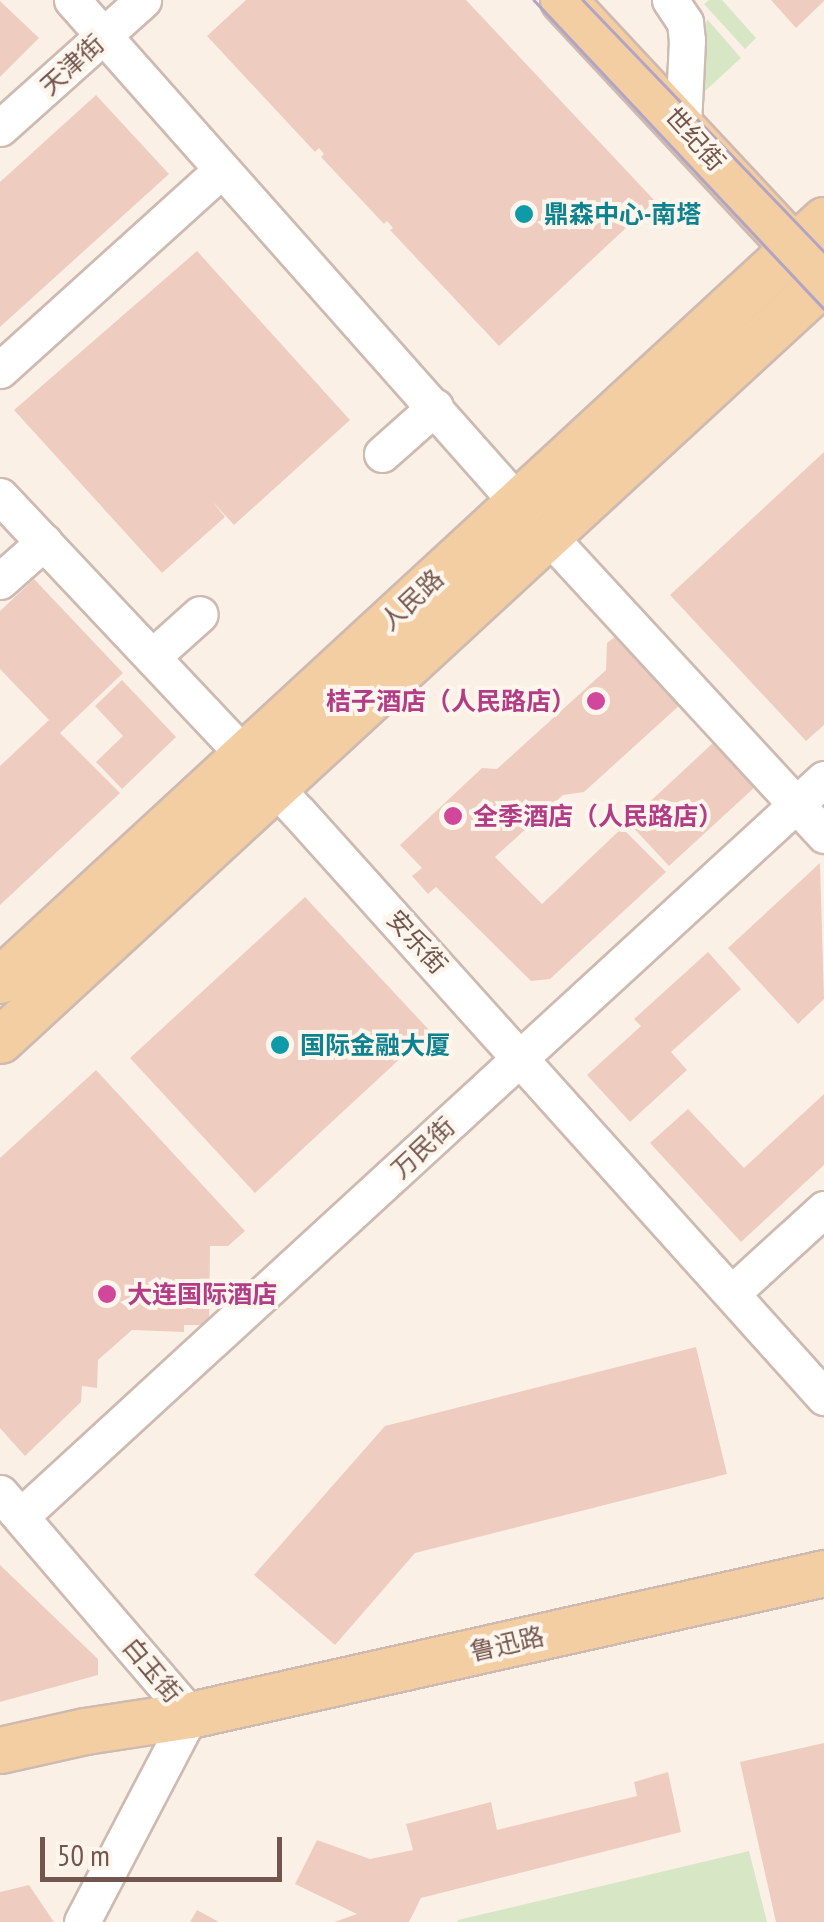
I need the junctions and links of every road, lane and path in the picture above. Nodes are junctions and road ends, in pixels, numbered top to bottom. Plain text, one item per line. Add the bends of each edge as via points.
1 (72, 0) edge
2 (143, 0) edge
3 (564, 0) edge
4 (670, 0) edge
5 (103, 37) junction
6 (683, 124) junction
7 (0, 128) edge
8 (222, 170) junction
9 (817, 257) edge
10 (0, 370) edge
11 (434, 407) junction
12 (382, 454) dead end
13 (0, 496) edge
14 (518, 502) junction
15 (549, 536) junction
16 (44, 542) junction
17 (0, 581) edge
18 (200, 614) dead end
19 (152, 658) junction
20 (244, 755) junction
21 (824, 779) edge
22 (276, 789) junction
23 (797, 804) junction
24 (824, 835) edge
25 (0, 980) edge
26 (0, 1040) edge
27 (522, 1057) junction
28 (824, 1209) edge
29 (733, 1292) junction
30 (824, 1396) edge
31 (11, 1505) edge
32 (824, 1574) edge
33 (190, 1715) junction
34 (0, 1750) edge
35 (0, 1781) edge
36 (82, 1922) edge

1 - 5 street
2 - 5 street, 天津街
3 - 6 main road, 世纪街
4 - 6 street via 688,40
5 - 7 street, 天津街
5 - 8 street
6 - 9 main road, 世纪街
8 - 10 street
8 - 11 street
9 - 14 main road, 人民路
9 - 15 main road, 人民路
11 - 12 street
11 - 14 street
13 - 16 street, 安乐街
14 - 15 street
14 - 20 main road, 人民路
15 - 22 main road, 人民路
15 - 23 street
16 - 17 street
16 - 19 street, 安乐街
18 - 19 street
19 - 20 street, 安乐街
20 - 22 street, 安乐街
20 - 25 main road, 人民路
21 - 23 street, 万民街
22 - 26 main road, 人民路
22 - 27 street, 安乐街
23 - 24 street
23 - 27 street, 万民街
27 - 29 street, 安乐街
27 - 31 street, 万民街
28 - 29 street
29 - 30 street, 安乐街
31 - 33 street, 白玉街
32 - 33 main road, 鲁迅路
33 - 34 main road, 鲁迅路
33 - 35 main road, 鲁迅路 via 138,1744
33 - 36 street, 白玉街

